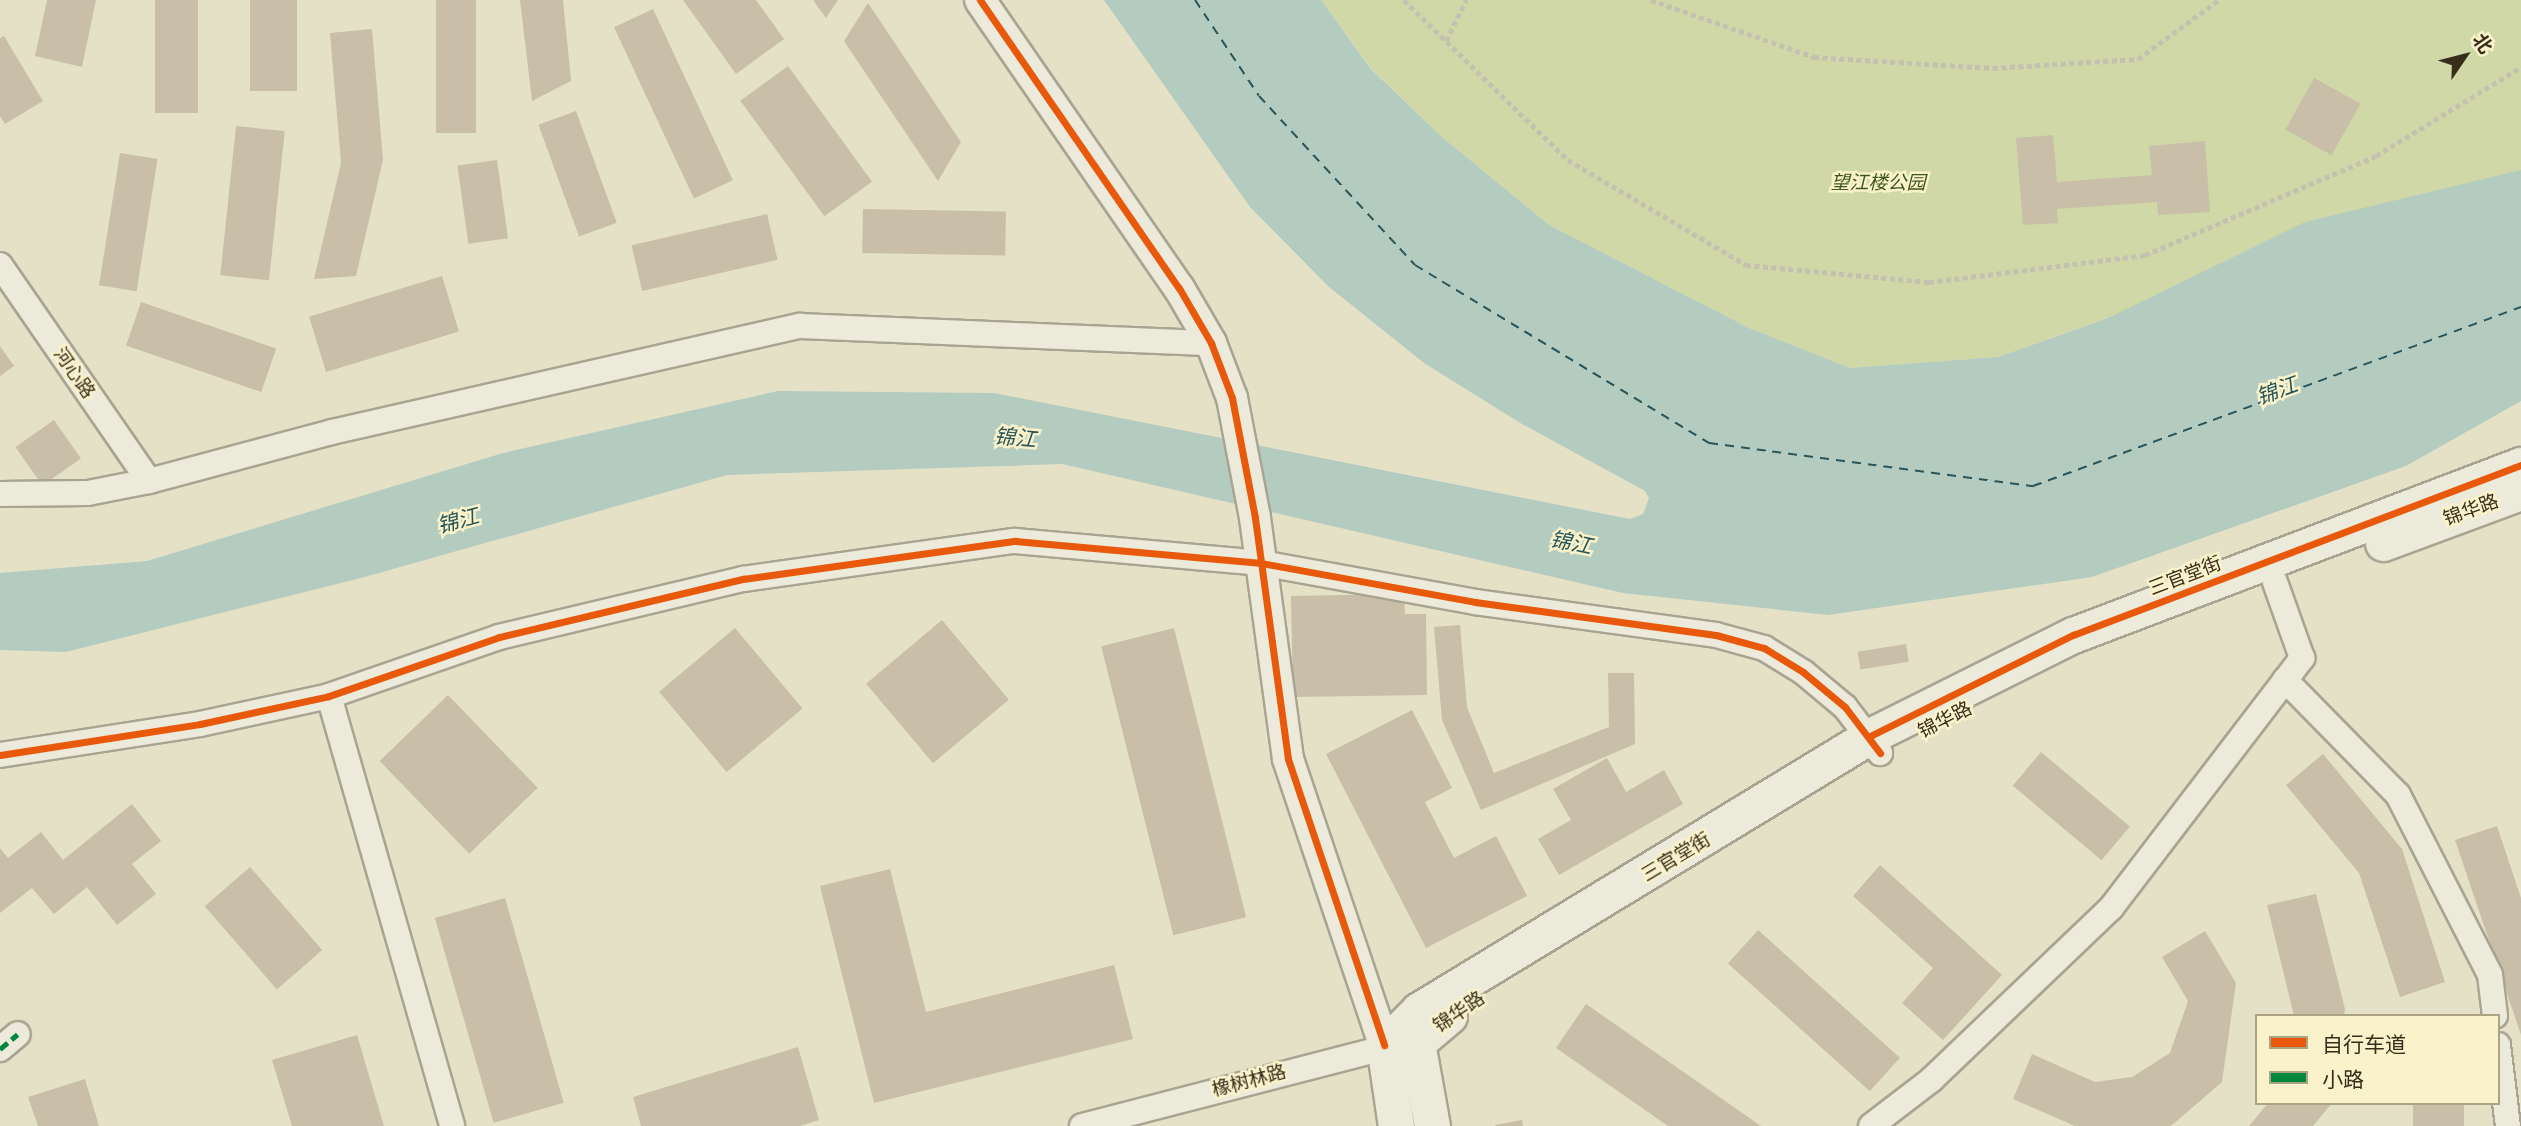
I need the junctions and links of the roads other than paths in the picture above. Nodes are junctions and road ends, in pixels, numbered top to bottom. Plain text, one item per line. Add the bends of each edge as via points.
1 (980, 0) edge
2 (0, 265) edge
3 (1211, 343) junction
4 (2521, 465) edge
5 (149, 481) junction
6 (2521, 492) edge
7 (0, 494) edge
8 (1261, 563) junction
9 (2275, 582) junction
10 (2285, 680) junction
11 (329, 696) junction
12 (1875, 745) junction
13 (0, 755) edge
14 (2495, 1014) edge
15 (1401, 1044) junction
16 (2500, 1061) edge
17 (452, 1126) edge
18 (1082, 1126) edge
19 (1396, 1126) edge
20 (1432, 1126) edge
21 (1871, 1126) edge
22 (2508, 1126) edge

1 - 3 street via 1179,288
2 - 5 street, 河心路
3 - 5 street via 800,327 332,432
3 - 8 street via 1232,398
4 - 12 main road, 三官堂街 via 2073,635
5 - 7 street via 88,493
6 - 9 main road, 锦华路
8 - 11 street via 1015,541 743,579 499,637
8 - 12 street via 1475,602 1716,635 1764,648 1845,707
8 - 15 street via 1288,759
9 - 10 street via 2301,658
9 - 12 main road, 锦华路
10 - 14 street via 2399,795 2490,975
10 - 21 street via 2111,908 1931,1080
11 - 13 street via 200,724
11 - 17 street
12 - 15 main road, 锦华路
15 - 18 street, 橡树林路
15 - 19 main road
15 - 20 main road
16 - 22 street

